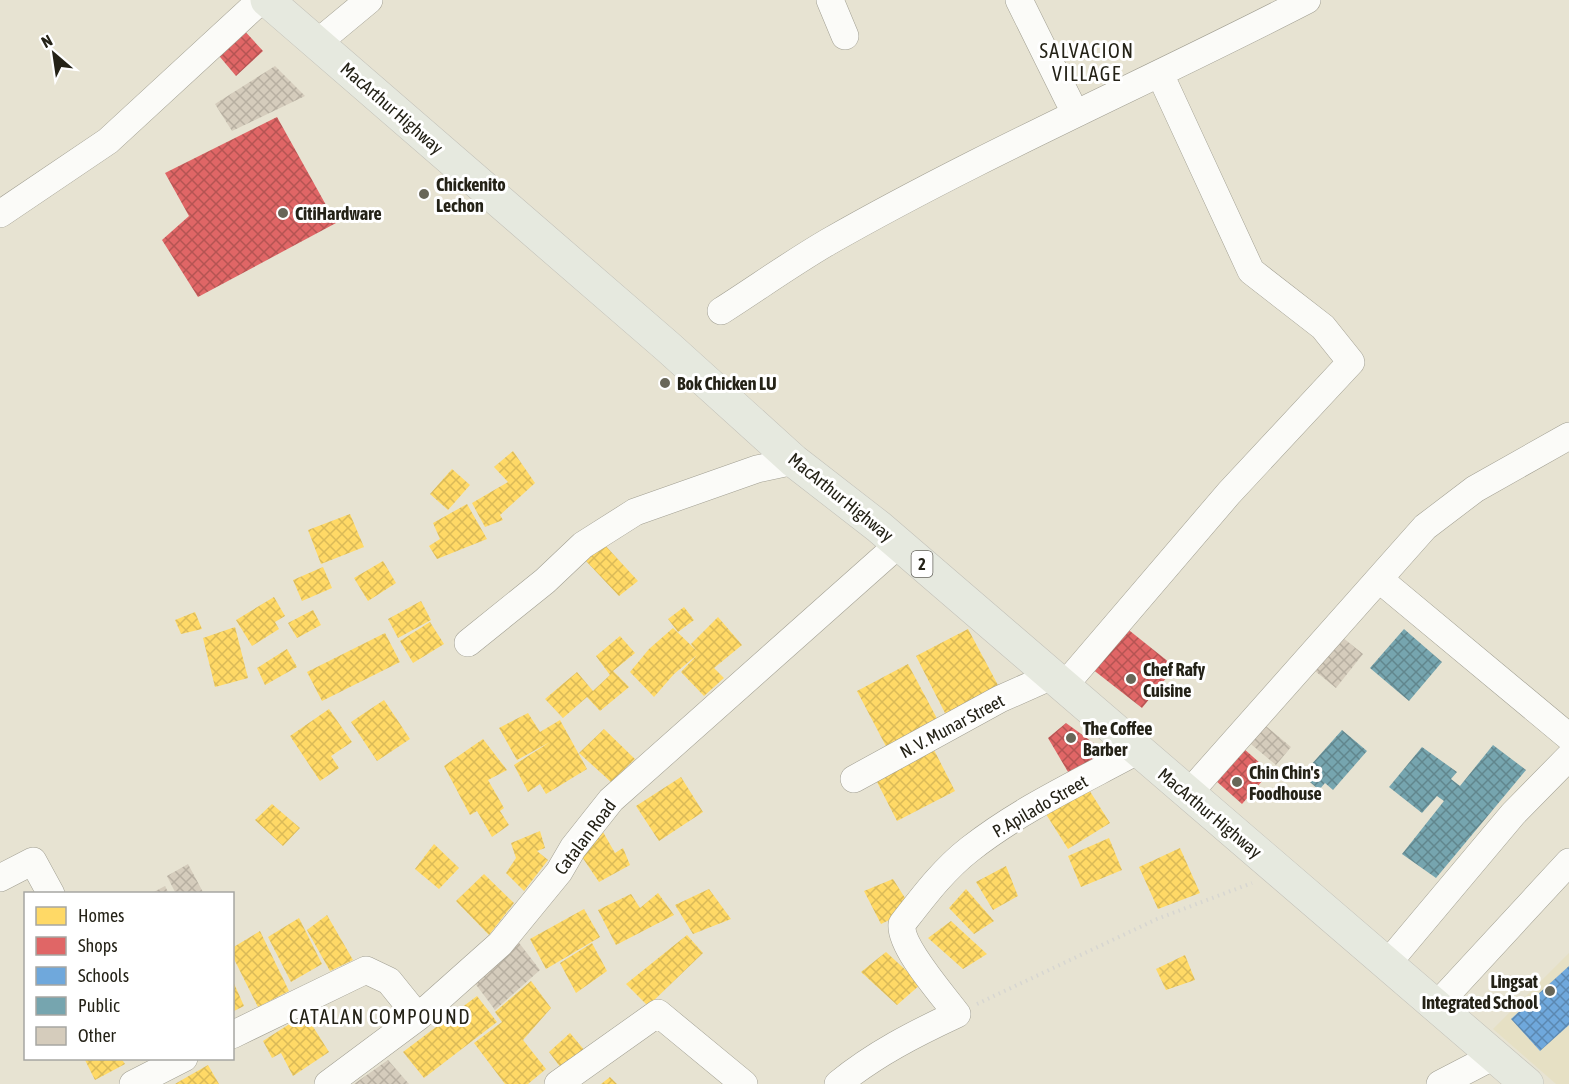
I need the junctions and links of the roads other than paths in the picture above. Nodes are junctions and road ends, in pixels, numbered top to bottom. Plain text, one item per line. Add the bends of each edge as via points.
1 (261, 0) edge
2 (267, 0) edge
3 (369, 0) edge
4 (830, 0) edge
5 (1019, 0) edge
6 (1307, 0) edge
7 (845, 36) dead end
8 (316, 44) junction
9 (1160, 74) junction
10 (1075, 113) junction
11 (0, 214) edge
12 (721, 311) dead end
13 (1569, 436) edge
14 (794, 461) junction
15 (899, 544) junction
16 (1379, 579) junction
17 (468, 643) dead end
18 (1058, 681) junction
19 (1569, 737) edge
20 (1137, 752) junction
21 (1569, 757) edge
22 (854, 779) dead end
23 (1188, 794) junction
24 (1569, 862) edge
25 (0, 878) edge
26 (50, 892) edge
27 (1387, 964) junction
28 (1436, 1006) junction
29 (418, 1017) junction
30 (234, 1034) edge
31 (1494, 1056) junction
32 (181, 1060) edge
33 (142, 1072) edge
34 (328, 1084) edge
35 (558, 1084) edge
36 (744, 1084) edge
37 (838, 1084) edge
38 (1440, 1084) edge
39 (1527, 1084) edge

1 - 11 street via 108,141
2 - 8 main road, MacArthur Highway / 2
3 - 8 street
4 - 7 street
5 - 10 street
6 - 9 street
8 - 14 main road, MacArthur Highway / 2
9 - 10 street
9 - 18 street via 1251,271 1323,327 1351,362
10 - 12 street via 827,243
13 - 16 street via 1475,489 1433,520
14 - 15 main road, MacArthur Highway / 2
14 - 17 street via 757,469 635,512 583,544 545,581
15 - 18 main road, MacArthur Highway / 2
15 - 29 street, Catalan Road via 611,800 573,848 560,872 501,944
16 - 19 street
16 - 23 street
18 - 20 main road, MacArthur Highway / 2
18 - 22 street, N. V. Munar Street via 1000,699
20 - 23 main road, MacArthur Highway / 2
20 - 37 street, P. Apilado Street via 1009,820 937,879 902,924 902,936 957,1014 908,1036
21 - 27 street via 1513,814
23 - 27 main road, MacArthur Highway / 2
24 - 28 street
25 - 26 street via 33,861
27 - 28 main road, MacArthur Highway / 2
28 - 31 main road, MacArthur Highway / 2
29 - 30 street via 389,981 366,970
29 - 34 street, Catalan Road
31 - 38 street
31 - 39 main road, MacArthur Highway / 2
32 - 33 street
35 - 36 street via 658,1013

